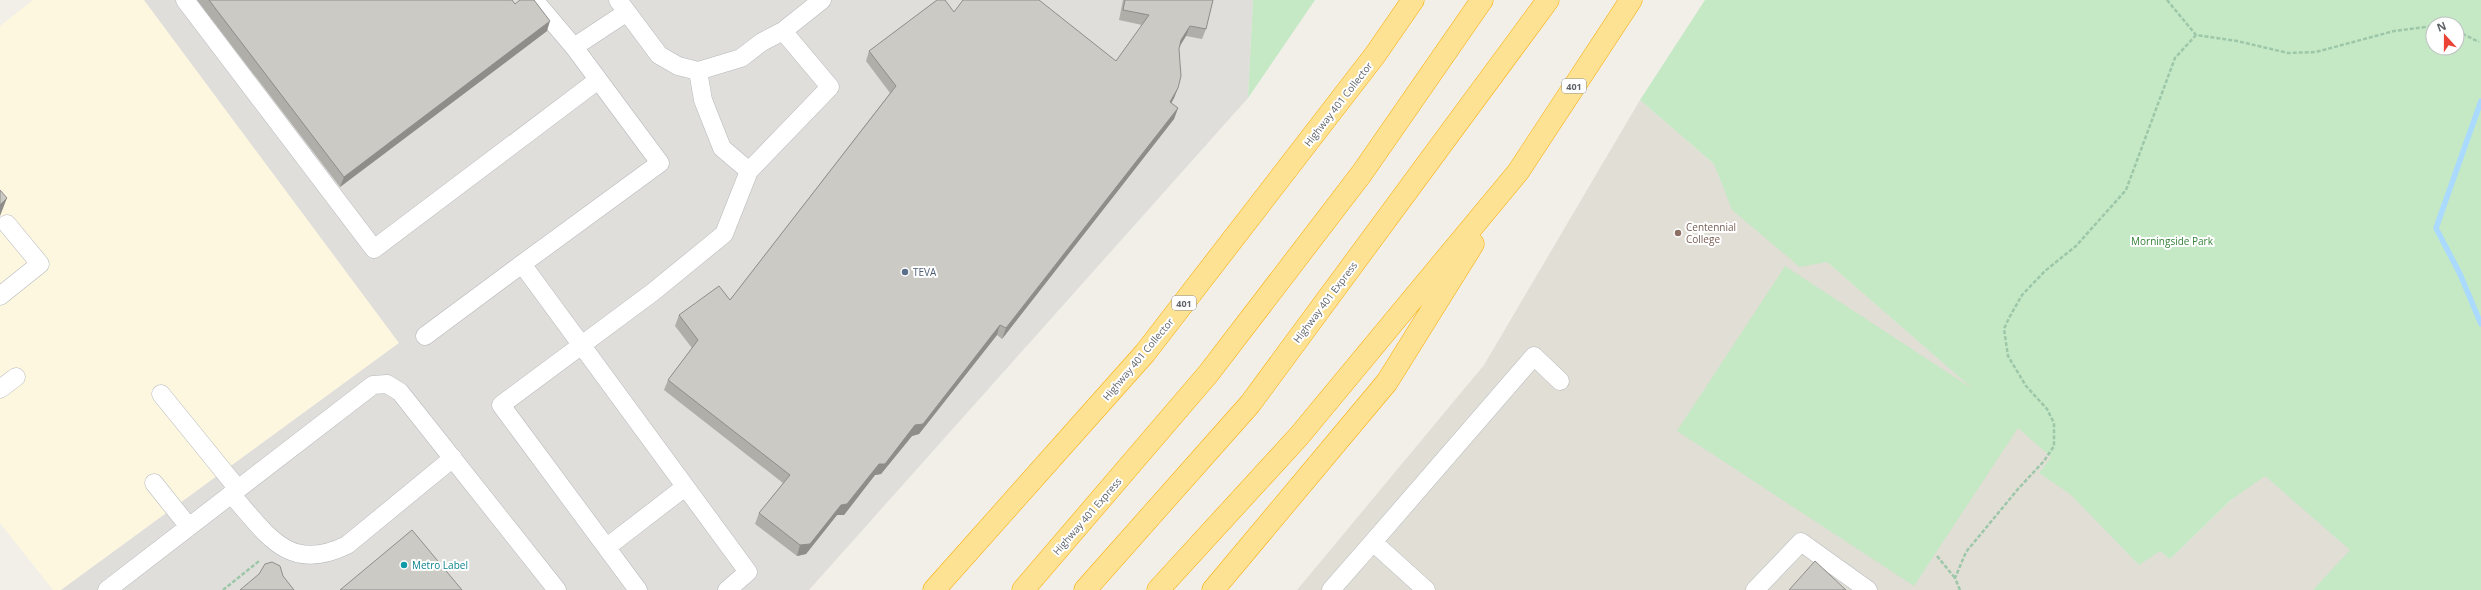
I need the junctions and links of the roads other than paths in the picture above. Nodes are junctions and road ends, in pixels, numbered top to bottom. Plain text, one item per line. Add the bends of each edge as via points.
1 (185, 0) edge
2 (534, 0) edge
3 (822, 0) edge
4 (1413, 0) edge
5 (1482, 0) edge
6 (1548, 0) edge
7 (1631, 0) edge
8 (622, 6) edge
9 (783, 31) junction
10 (574, 47) junction
11 (698, 70) junction
12 (598, 80) junction
13 (749, 171) junction
14 (1518, 172) junction
15 (7, 224) dead end
16 (522, 264) junction
17 (0, 296) edge
18 (425, 336) dead end
19 (581, 345) junction
20 (16, 377) dead end
21 (1560, 381) dead end
22 (0, 390) edge
23 (161, 394) dead end
24 (453, 458) junction
25 (154, 483) dead end
26 (685, 487) junction
27 (235, 492) junction
28 (190, 527) junction
29 (1373, 542) junction
30 (607, 547) junction
31 (107, 590) edge
32 (557, 590) edge
33 (638, 590) edge
34 (727, 590) edge
35 (934, 590) edge
36 (1023, 590) edge
37 (1085, 590) edge
38 (1158, 590) edge
39 (1213, 590) edge
40 (1331, 590) edge
41 (1426, 590) edge
42 (1755, 590) edge
43 (1868, 590) edge

1 - 12 street via 374,250
2 - 10 street
3 - 9 street
4 - 35 highway, Highway 401 Collector / 401 via 1375,55 1145,353
5 - 36 highway, Highway 401 Express via 1362,173 1208,374
6 - 37 highway, Highway 401 Express via 1250,404
7 - 14 highway, 401
8 - 10 street
8 - 11 street via 660,55 678,66
9 - 11 street via 762,42 741,58
9 - 13 street via 830,87
10 - 12 street
11 - 13 street via 703,100 722,148
12 - 16 street via 660,163
13 - 19 street via 724,234 653,292
14 - 38 highway, 401 via 1299,436
14 - 39 highway via 1387,382
15 - 17 street via 40,264
16 - 18 street
16 - 19 street
19 - 26 street
19 - 30 street via 501,405
20 - 22 street
21 - 29 street via 1534,356
23 - 27 street
24 - 27 street via 347,545 328,554 303,555 277,545
24 - 27 street via 400,392 386,384 373,385
24 - 32 street
25 - 28 street
26 - 30 street
26 - 34 street via 748,572
27 - 28 street
28 - 31 street
29 - 40 street
29 - 41 street
30 - 33 street
42 - 43 street via 1801,542

